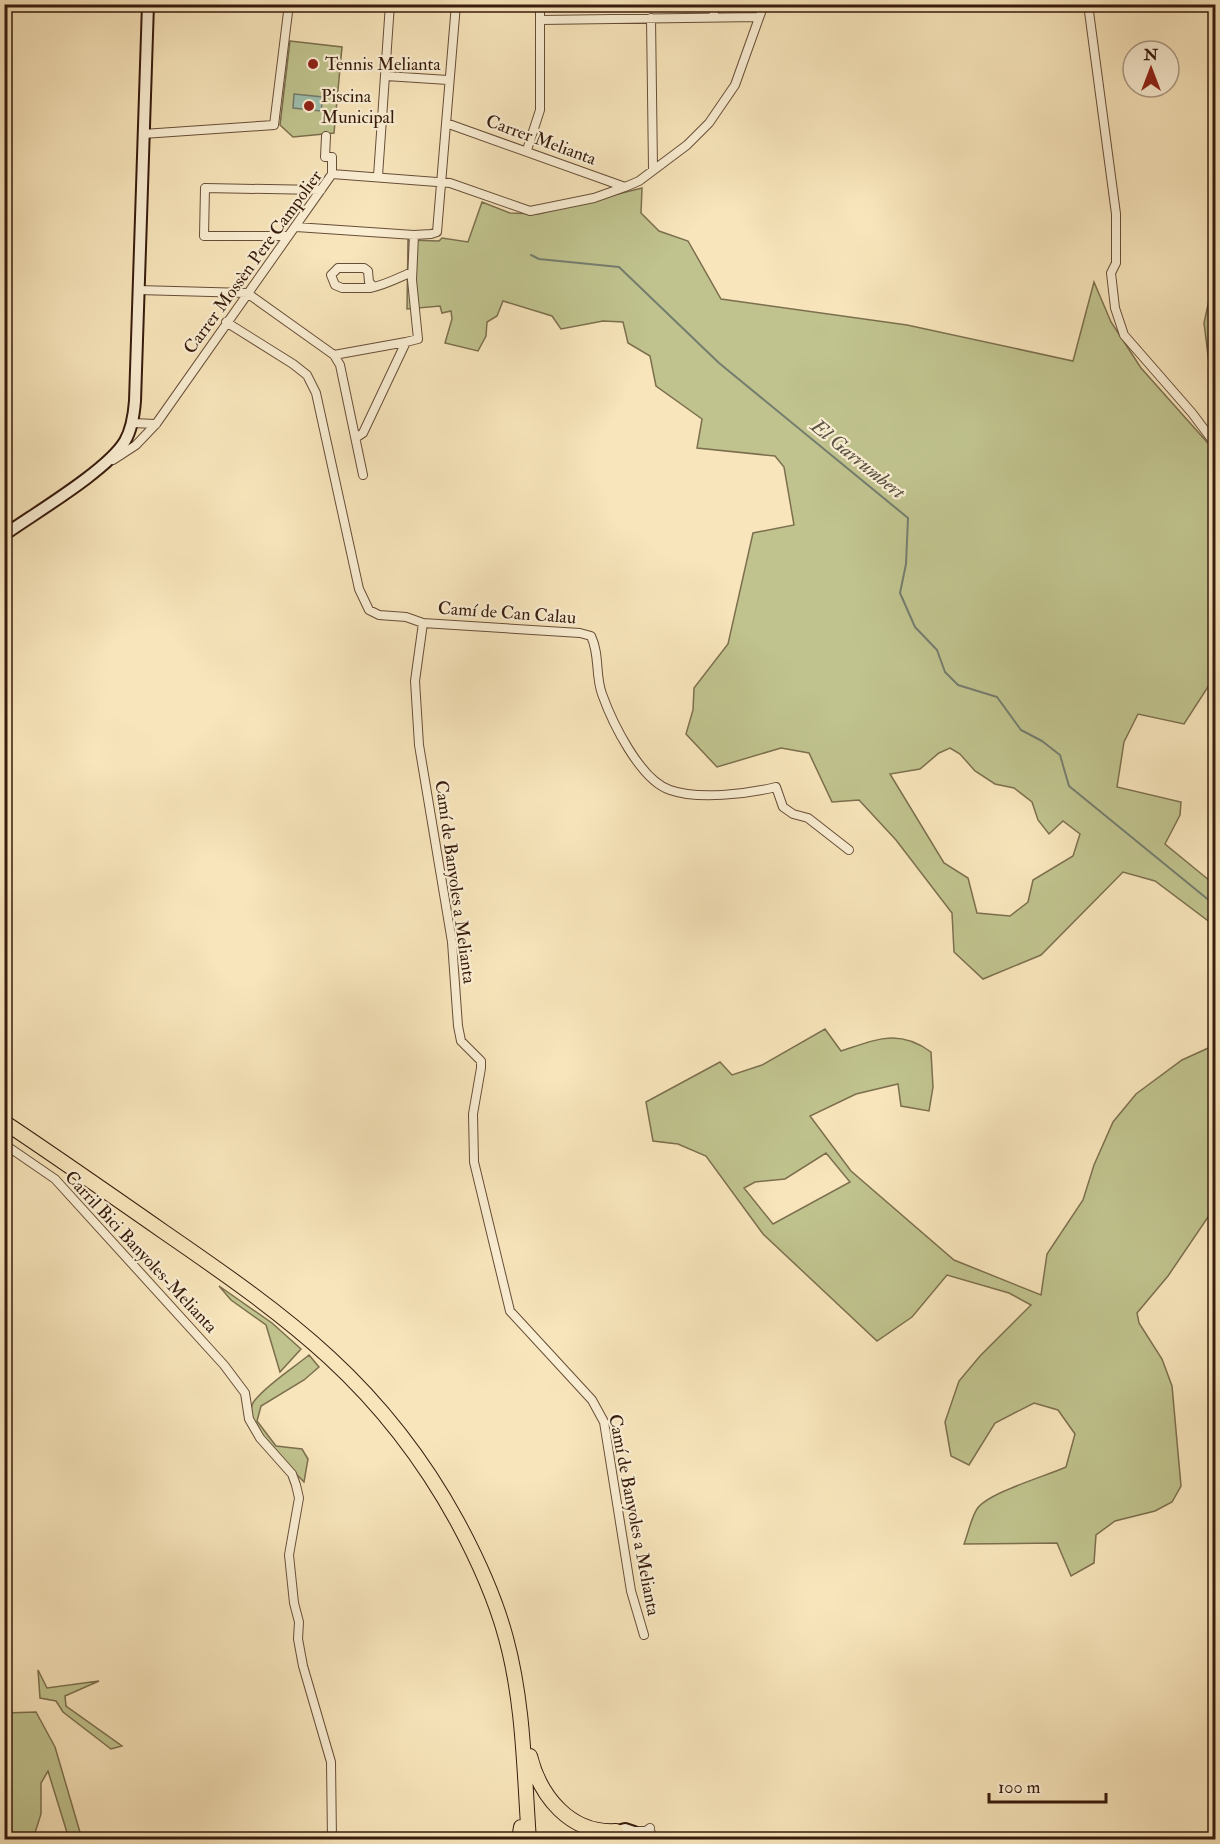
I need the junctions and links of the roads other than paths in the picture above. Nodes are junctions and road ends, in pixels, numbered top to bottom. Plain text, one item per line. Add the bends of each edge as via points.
1 (148, 4) edge
2 (289, 4) edge
3 (390, 4) edge
4 (456, 4) edge
5 (540, 4) edge
6 (713, 4) edge
7 (764, 4) edge
8 (1089, 4) edge
9 (714, 17) junction
10 (759, 17) junction
11 (651, 18) junction
12 (540, 20) junction
13 (386, 76) junction
14 (448, 80) junction
15 (446, 123) junction
16 (143, 134) junction
17 (326, 136) dead end
18 (527, 150) junction
19 (653, 169) junction
20 (332, 174) junction
21 (378, 176) junction
22 (440, 182) junction
23 (625, 187) junction
24 (321, 190) junction
25 (296, 227) junction
26 (414, 235) junction
27 (288, 236) junction
28 (412, 272) junction
29 (374, 287) junction
30 (138, 290) junction
31 (247, 293) junction
32 (226, 322) junction
33 (406, 342) junction
34 (334, 355) junction
35 (132, 423) junction
36 (156, 424) junction
37 (128, 434) junction
38 (357, 437) junction
39 (140, 441) junction
40 (1215, 444) edge
41 (104, 464) junction
42 (363, 475) dead end
43 (4, 535) edge
44 (423, 622) junction
45 (849, 850) dead end
46 (4, 1122) edge
47 (4, 1130) edge
48 (4, 1144) edge
49 (644, 1635) dead end
50 (522, 1719) junction
51 (521, 1835) edge
52 (613, 1835) edge
53 (637, 1836) edge
54 (332, 1839) edge
55 (529, 1839) edge

1 - 16 main road
2 - 16 street via 274,125
3 - 13 street
4 - 14 street
5 - 12 street
6 - 9 street
7 - 10 street, Carrer Mossèn Pere Campolier
8 - 40 street via 1116,214 1116,263 1111,273 1114,308 1124,335
9 - 10 street
9 - 11 street
10 - 19 street, Carrer Mossèn Pere Campolier via 735,85 723,105 687,145
11 - 12 street
11 - 19 street
12 - 18 street via 540,110
13 - 14 street
13 - 21 street
14 - 15 street
15 - 18 street, Carrer Melianta
15 - 22 street
16 - 30 main road
17 - 20 street via 325,157 332,157
18 - 23 street, Carrer Melianta
19 - 23 street, Carrer Mossèn Pere Campolier
20 - 21 street, Carrer Mossèn Pere Campolier
20 - 24 street, Carrer Mossèn Pere Campolier
21 - 22 street, Carrer Mossèn Pere Campolier
22 - 23 street, Carrer Mossèn Pere Campolier via 530,211 594,198
22 - 26 street via 437,232
24 - 25 street, Carrer Mossèn Pere Campolier
24 - 27 street via 205,188 204,236
25 - 26 street
25 - 27 street, Carrer Mossèn Pere Campolier
26 - 28 street
27 - 31 street, Carrer Mossèn Pere Campolier
28 - 29 street
28 - 33 street via 418,339
29 - 29 street via 342,288 330,278 338,268 364,268
30 - 31 street
30 - 35 main road
31 - 32 street, Carrer Mossèn Pere Campolier
31 - 34 street
32 - 36 street, Carrer Mossèn Pere Campolier
32 - 44 street, Camí de Can Calau via 307,375 316,393 359,589 369,610
33 - 34 street
33 - 38 street via 363,433
34 - 38 street via 340,365
35 - 36 street
35 - 37 main road
36 - 39 street, Carrer Mossèn Pere Campolier
37 - 39 street
37 - 41 main road
38 - 42 street
39 - 41 street, Carrer Mossèn Pere Campolier
41 - 43 main road
44 - 45 street, Camí de Can Calau via 591,636 597,649 601,693 629,753 668,790 732,794 776,787 783,807 808,818
44 - 49 street, Camí de Banyoles a Melianta via 415,681 419,744 452,942 458,1026 462,1041 480,1061 481,1068 473,1114 474,1162 510,1311 592,1400 604,1422 631,1591
46 - 50 highway via 270,1306 333,1359 376,1403 437,1485 473,1552 506,1637
47 - 51 highway via 288,1329 346,1381 400,1443 456,1532 491,1618 511,1705
48 - 54 street, Carril Bici Banyoles-Melianta via 55,1179 224,1365 245,1393 249,1419 260,1438 292,1474 299,1498 289,1555 294,1603 303,1666 331,1762
50 - 52 highway via 537,1780 550,1802 561,1812
50 - 55 highway
52 - 53 main road
53 - 53 street via 646,1831 651,1831

